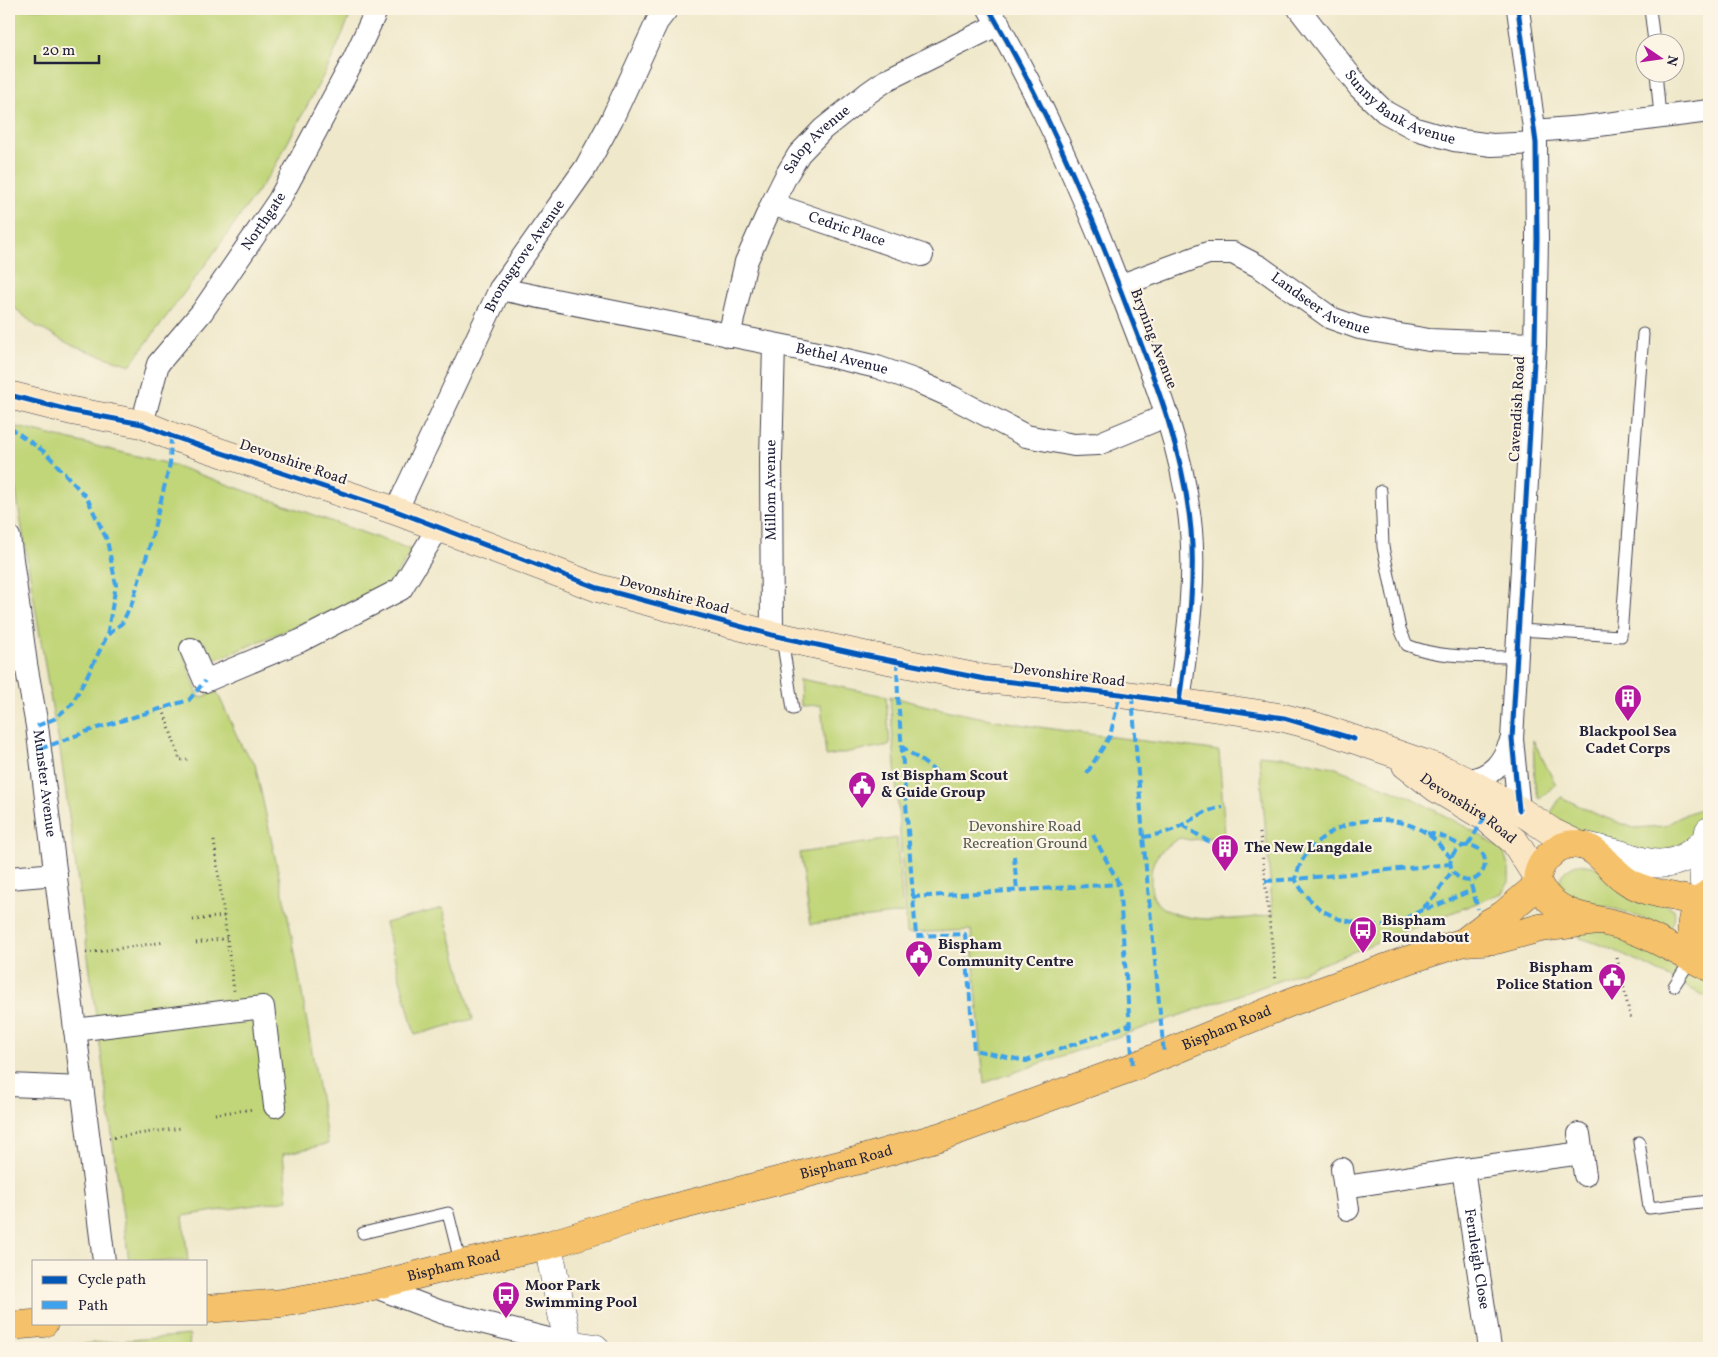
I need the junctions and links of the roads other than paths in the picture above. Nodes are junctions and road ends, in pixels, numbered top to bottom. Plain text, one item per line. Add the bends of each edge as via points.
1 (377, 9) edge
2 (667, 9) edge
3 (1299, 9) edge
4 (1518, 9) edge
5 (1650, 9) edge
6 (994, 17) edge
7 (1653, 32) edge
8 (1657, 82) edge
9 (1709, 111) edge
10 (1660, 117) junction
11 (1535, 137) junction
12 (772, 204) junction
13 (922, 255) dead end
14 (1119, 286) junction
15 (500, 289) junction
16 (1643, 334) dead end
17 (729, 336) junction
18 (774, 344) junction
19 (1534, 344) junction
20 (9, 395) edge
21 (1168, 415) junction
22 (142, 424) junction
23 (1381, 491) dead end
24 (396, 511) junction
25 (438, 528) junction
26 (9, 537) edge
27 (1519, 630) junction
28 (777, 636) junction
29 (191, 649) dead end
30 (1516, 657) junction
31 (18, 662) edge
32 (1179, 703) junction
33 (793, 709) dead end
34 (1512, 739) junction
35 (1389, 752) junction
36 (1467, 781) junction
37 (1519, 810) junction
38 (1709, 833) edge
39 (1582, 846) junction
40 (56, 874) junction
41 (9, 878) edge
42 (1537, 881) junction
43 (1704, 898) edge
44 (1597, 921) junction
45 (1464, 942) junction
46 (1702, 962) edge
47 (1674, 986) dead end
48 (75, 1030) junction
49 (9, 1085) edge
50 (82, 1088) junction
51 (275, 1106) road end
52 (1639, 1142) dead end
53 (1582, 1154) dead end
54 (1463, 1169) junction
55 (1709, 1201) edge
56 (1348, 1210) dead end
57 (363, 1233) dead end
58 (548, 1245) junction
59 (104, 1260) edge
60 (461, 1264) junction
61 (373, 1286) junction
62 (208, 1309) edge
63 (32, 1324) edge
64 (9, 1326) edge
65 (568, 1346) edge
66 (595, 1348) edge
67 (1490, 1348) edge

1 - 22 street, Northgate via 279,200 202,312 158,364
2 - 15 street, Bromsgrove Avenue via 657,22 586,167
3 - 11 street, Sunny Bank Avenue via 1359,88 1385,112 1416,129 1454,140 1492,145
4 - 11 street, Cavendish Road
5 - 7 lane
6 - 12 street, Salop Avenue via 888,79 824,129 799,154
6 - 14 street, Bryning Avenue via 1042,105
8 - 10 lane
9 - 10 street, Sunny Bank Avenue
10 - 11 street, Sunny Bank Avenue
11 - 19 street, Cavendish Road
12 - 13 street, Cedric Place
12 - 17 street, Salop Avenue via 746,262
14 - 19 street, Landseer Avenue via 1208,253 1232,253 1260,268 1331,318 1359,328 1429,340
14 - 21 street, Bryning Avenue
15 - 17 street, Bethel Avenue
15 - 24 street, Bromsgrove Avenue
16 - 27 lane via 1621,636
17 - 18 street, Bethel Avenue
18 - 21 street, Bethel Avenue via 877,367 952,397 1026,436 1074,445 1098,444
18 - 28 street, Millom Avenue via 770,459
19 - 27 street, Cavendish Road
20 - 22 main road, Devonshire Road
21 - 32 street, Bryning Avenue via 1182,471 1191,530 1192,584
22 - 24 main road, Devonshire Road
23 - 30 lane via 1383,547 1400,629 1407,645 1442,654
24 - 25 main road, Devonshire Road
25 - 28 main road, Devonshire Road via 598,588
25 - 29 street via 401,589 300,640 205,681
26 - 31 street, Munster Avenue
27 - 30 street, Cavendish Road
28 - 32 main road, Devonshire Road via 985,679
28 - 33 lane
30 - 34 street, Cavendish Road
31 - 40 street, Munster Avenue via 37,726
32 - 35 main road, Devonshire Road via 1284,718
34 - 36 street, Cavendish Road via 1497,767 1487,775
34 - 37 street, Cavendish Road
35 - 36 main road, Devonshire Road
35 - 42 main road, Devonshire Road via 1436,788 1485,817 1515,842
36 - 37 main road, Devonshire Road
37 - 39 main road, Devonshire Road via 1552,832
38 - 39 street via 1692,853 1669,864 1644,862
38 - 43 street via 1703,866
39 - 42 main road, Bispham Road via 1568,845 1553,852 1541,866
39 - 43 main road via 1601,858 1624,880 1638,887 1666,896
40 - 41 street
40 - 48 street, Munster Avenue
42 - 44 main road via 1555,906
42 - 45 main road, Bispham Road via 1503,914
43 - 46 main road via 1694,912 1691,928 1693,944
44 - 45 main road, Bispham Road via 1540,928 1496,940
44 - 46 main road via 1630,928
45 - 58 main road, Bispham Road via 1279,1007 1133,1067 942,1136 649,1214
46 - 47 lane
48 - 50 street, Munster Avenue
48 - 51 street via 263,1007
49 - 50 street
50 - 59 street, Munster Avenue
52 - 55 lane via 1649,1208
53 - 54 street
54 - 56 street via 1344,1178
54 - 67 street, Fernleigh Close
57 - 60 lane via 448,1213
58 - 60 main road, Bispham Road
58 - 65 street
60 - 61 main road, Bispham Road
61 - 62 main road, Bispham Road via 282,1303
61 - 65 street via 441,1312
63 - 64 main road
65 - 66 street

